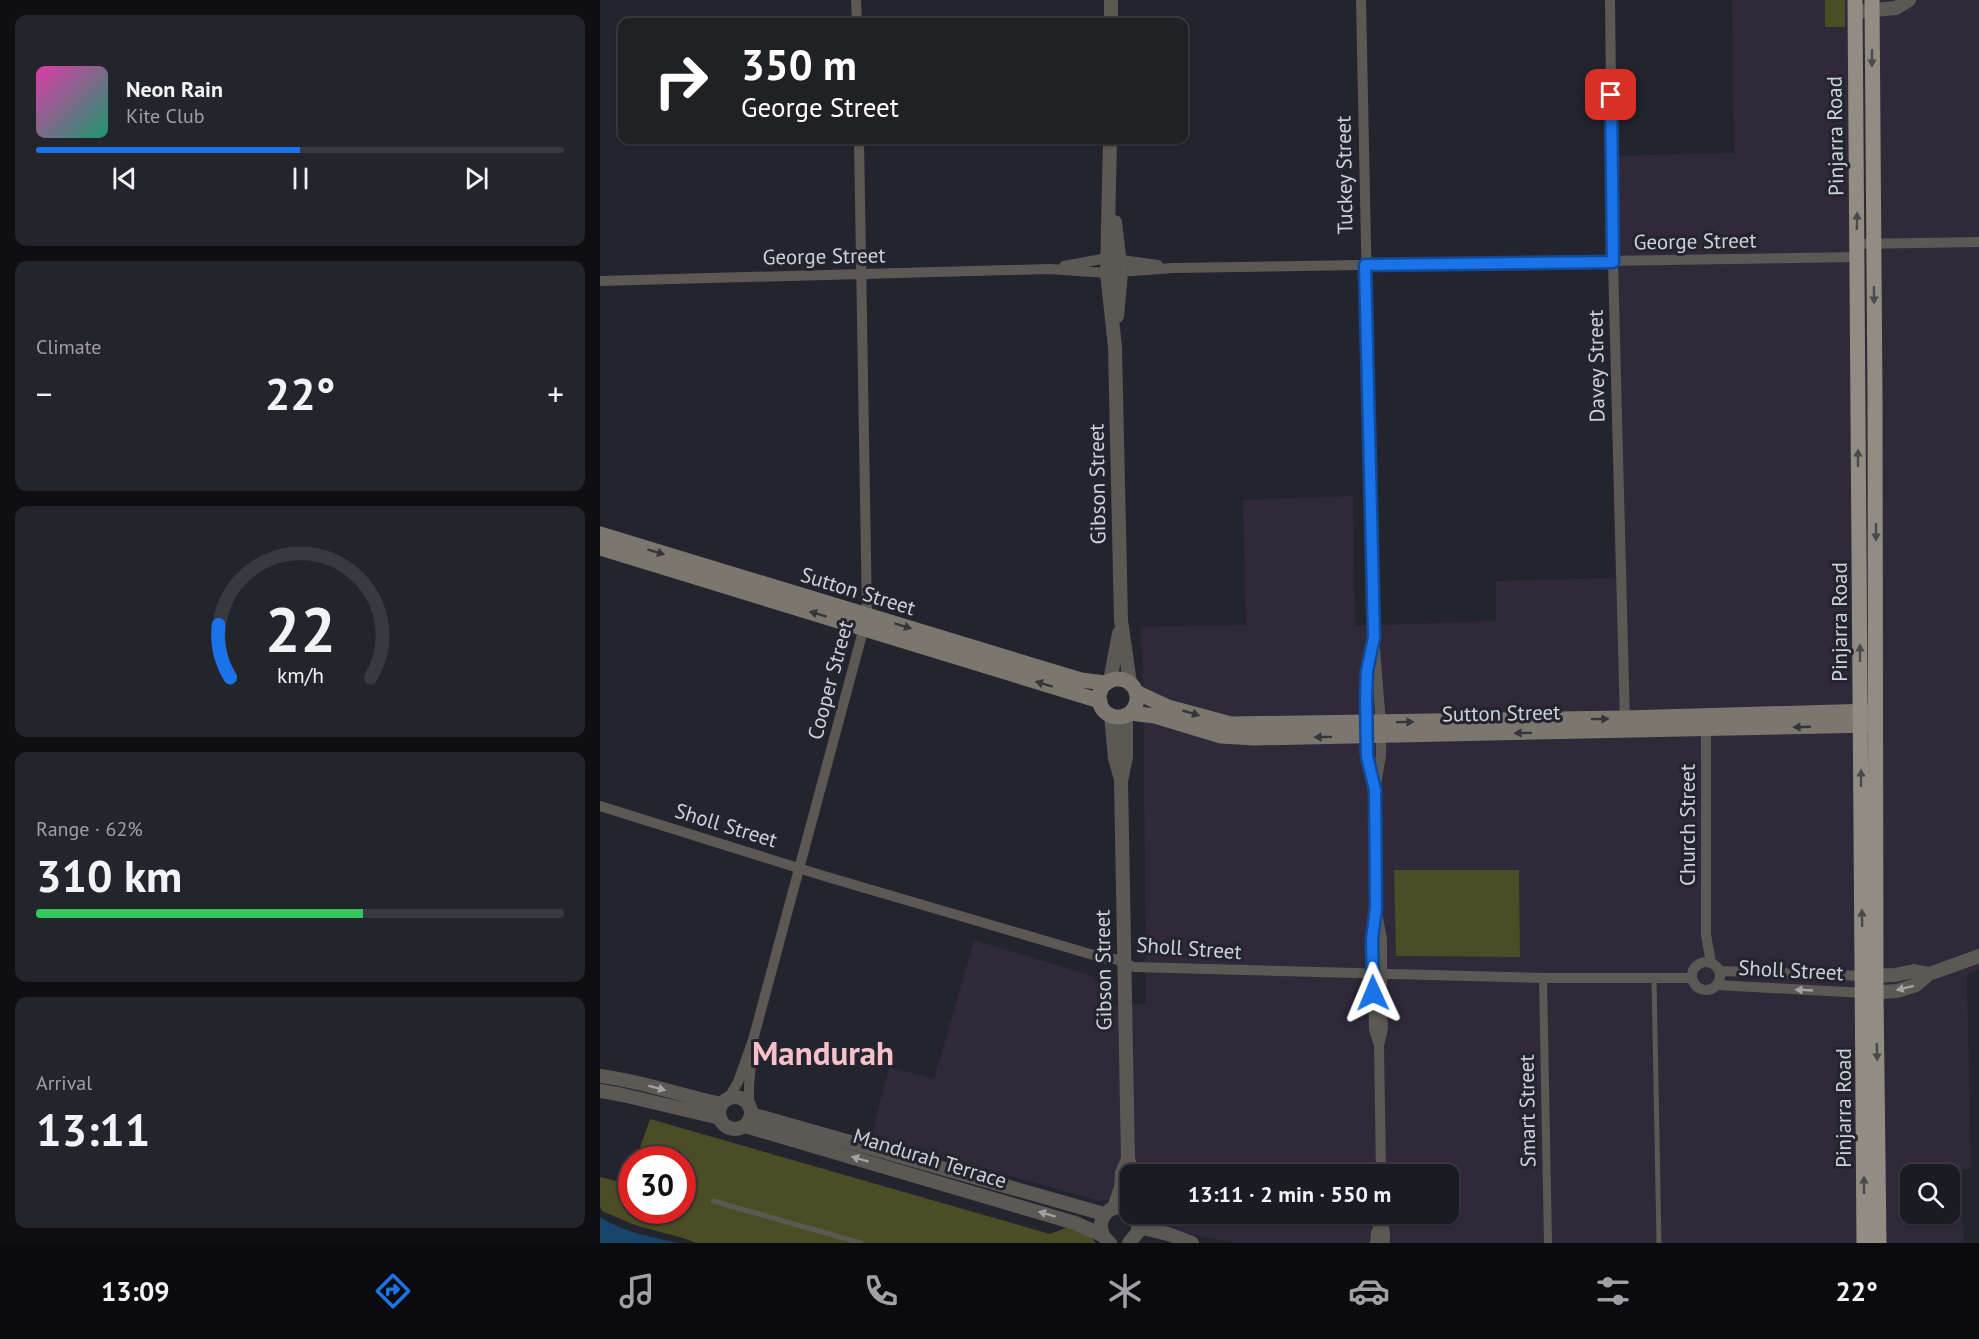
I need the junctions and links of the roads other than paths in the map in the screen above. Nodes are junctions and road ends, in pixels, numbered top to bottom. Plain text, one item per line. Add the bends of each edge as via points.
1 (856, 0) edge
2 (1110, 0) edge
3 (1361, 0) edge
4 (1610, 0) edge
5 (1910, 0) edge
6 (1855, 6) edge
7 (1872, 6) edge
8 (857, 18) edge
9 (1111, 18) edge
10 (859, 144) edge
11 (1110, 144) edge
12 (1979, 242) edge
13 (1874, 244) junction
14 (1856, 251) junction
15 (1613, 262) junction
16 (1116, 263) junction
17 (1365, 265) junction
18 (1049, 269) junction
19 (1107, 273) junction
20 (861, 274) junction
21 (600, 280) edge
22 (1114, 347) junction
23 (600, 534) edge
24 (600, 548) edge
25 (1121, 620) junction
26 (866, 622) junction
27 (1108, 682) junction
28 (1133, 688) junction
29 (1100, 701) junction
30 (1122, 714) junction
31 (1868, 718) junction
32 (1706, 723) junction
33 (1625, 725) junction
34 (1374, 729) junction
35 (600, 806) edge
36 (801, 868) junction
37 (1706, 935) junction
38 (1979, 956) edge
39 (1124, 963) junction
40 (1696, 966) junction
41 (1715, 967) junction
42 (1377, 974) junction
43 (1929, 974) junction
44 (1870, 976) junction
45 (1543, 978) junction
46 (1692, 978) junction
47 (1654, 979) junction
48 (1717, 986) junction
49 (1870, 993) junction
50 (753, 1040) junction
51 (600, 1076) edge
52 (600, 1091) edge
53 (724, 1107) junction
54 (748, 1115) junction
55 (1128, 1159) junction
56 (1130, 1164) edge
57 (1380, 1164) edge
58 (713, 1201) dead end
59 (1120, 1208) edge
60 (1109, 1211) junction
61 (1135, 1224) edge
62 (1150, 1224) edge
63 (1379, 1224) edge
64 (1383, 1224) edge
65 (1106, 1239) edge
66 (1134, 1242) edge
67 (861, 1243) edge
68 (1192, 1243) edge
69 (1375, 1243) edge
70 (1385, 1243) edge
71 (1548, 1243) edge
72 (1659, 1243) edge
73 (1864, 1243) edge
74 (1880, 1243) edge

1 - 8 street
2 - 9 street
3 - 17 street, Tuckey Street
4 - 15 street, Davey Street
5 - 7 street via 1896,8
6 - 7 street
14 -> 6 main road, Pinjarra Road
7 -> 13 main road, Pinjarra Road
10 - 20 street, Cooper Street
11 - 16 street, Gibson Street
12 - 13 street, George Street
13 - 14 street, George Street
13 -> 31 main road, Pinjarra Road
14 - 15 street, George Street
31 -> 14 main road, Pinjarra Road
15 - 17 street, George Street
15 - 33 street, Davey Street
16 - 17 street, George Street via 1173,268
16 - 18 street, George Street
16 - 19 street, Gibson Street
16 - 22 street, Gibson Street
17 - 34 street, Tuckey Street via 1374,637 1367,671
18 - 19 street, George Street
18 - 20 street, George Street
19 - 22 street, Gibson Street
20 - 21 street, George Street
20 - 26 street, Cooper Street
22 - 25 street, Gibson Street
23 -> 26 main road, Sutton Street
26 -> 24 main road, Sutton Street
25 - 27 street, Gibson Street
25 - 28 street, Gibson Street
26 -> 27 main road, Sutton Street via 1081,680
29 -> 26 main road, Sutton Street
26 - 36 street, Cooper Street
27 - 28 main road via 1121,679
27 - 29 main road
28 - 30 main road via 1136,704
28 -> 34 main road, Sutton Street via 1168,706 1231,724
29 - 30 main road via 1106,712
34 -> 30 main road, Sutton Street via 1254,738 1221,736 1155,716
30 - 39 street, Gibson Street via 1115,758 1121,781
31 - 32 main road, Sutton Street
31 - 44 main road, Pinjarra Road
32 - 33 main road, Sutton Street
32 - 37 street, Church Street
33 - 34 main road, Sutton Street
34 - 42 street, Tuckey Street via 1381,756 1375,790 1376,908 1372,939
35 - 36 street, Sholl Street
36 - 39 street, Sholl Street
36 - 50 street, Cooper Street
37 - 40 street, Church Street
37 - 41 street, Church Street
38 - 43 street
39 - 42 street, Sholl Street via 1152,968
39 - 55 street, Gibson Street
40 - 41 street via 1705,962
40 - 46 street
41 - 44 street, Sholl Street
41 - 48 street via 1720,979
42 - 45 street, Sholl Street
42 - 57 street, Tuckey Street via 1374,1029 1379,1045
43 - 44 street via 1914,971
43 -> 49 street via 1916,985
44 - 49 main road, Pinjarra Road
45 - 47 street, Sholl Street
45 - 71 street, Smart Street
46 - 47 street, Sholl Street
46 - 48 street via 1696,987 1705,990
47 - 72 lane
49 -> 48 street, Sholl Street
73 -> 49 main road, Pinjarra Road
49 -> 74 main road, Pinjarra Road
50 - 53 street, Cooper Street via 738,1083
50 - 54 street, Cooper Street
51 -> 53 street via 626,1079
52 - 53 street
53 - 54 street via 738,1097 746,1102
53 - 54 street via 726,1126 731,1128 735,1129
54 - 60 street, Mandurah Terrace
65 -> 54 street, Mandurah Terrace via 1075,1223
55 - 56 street, Gibson Street
55 - 60 street, Gibson Street via 1121,1188
58 - 67 lane
59 - 60 street, Mandurah Terrace
60 - 65 street, Gibson Street via 1100,1224
61 - 66 street
62 - 68 street
63 - 69 street
64 - 70 street

